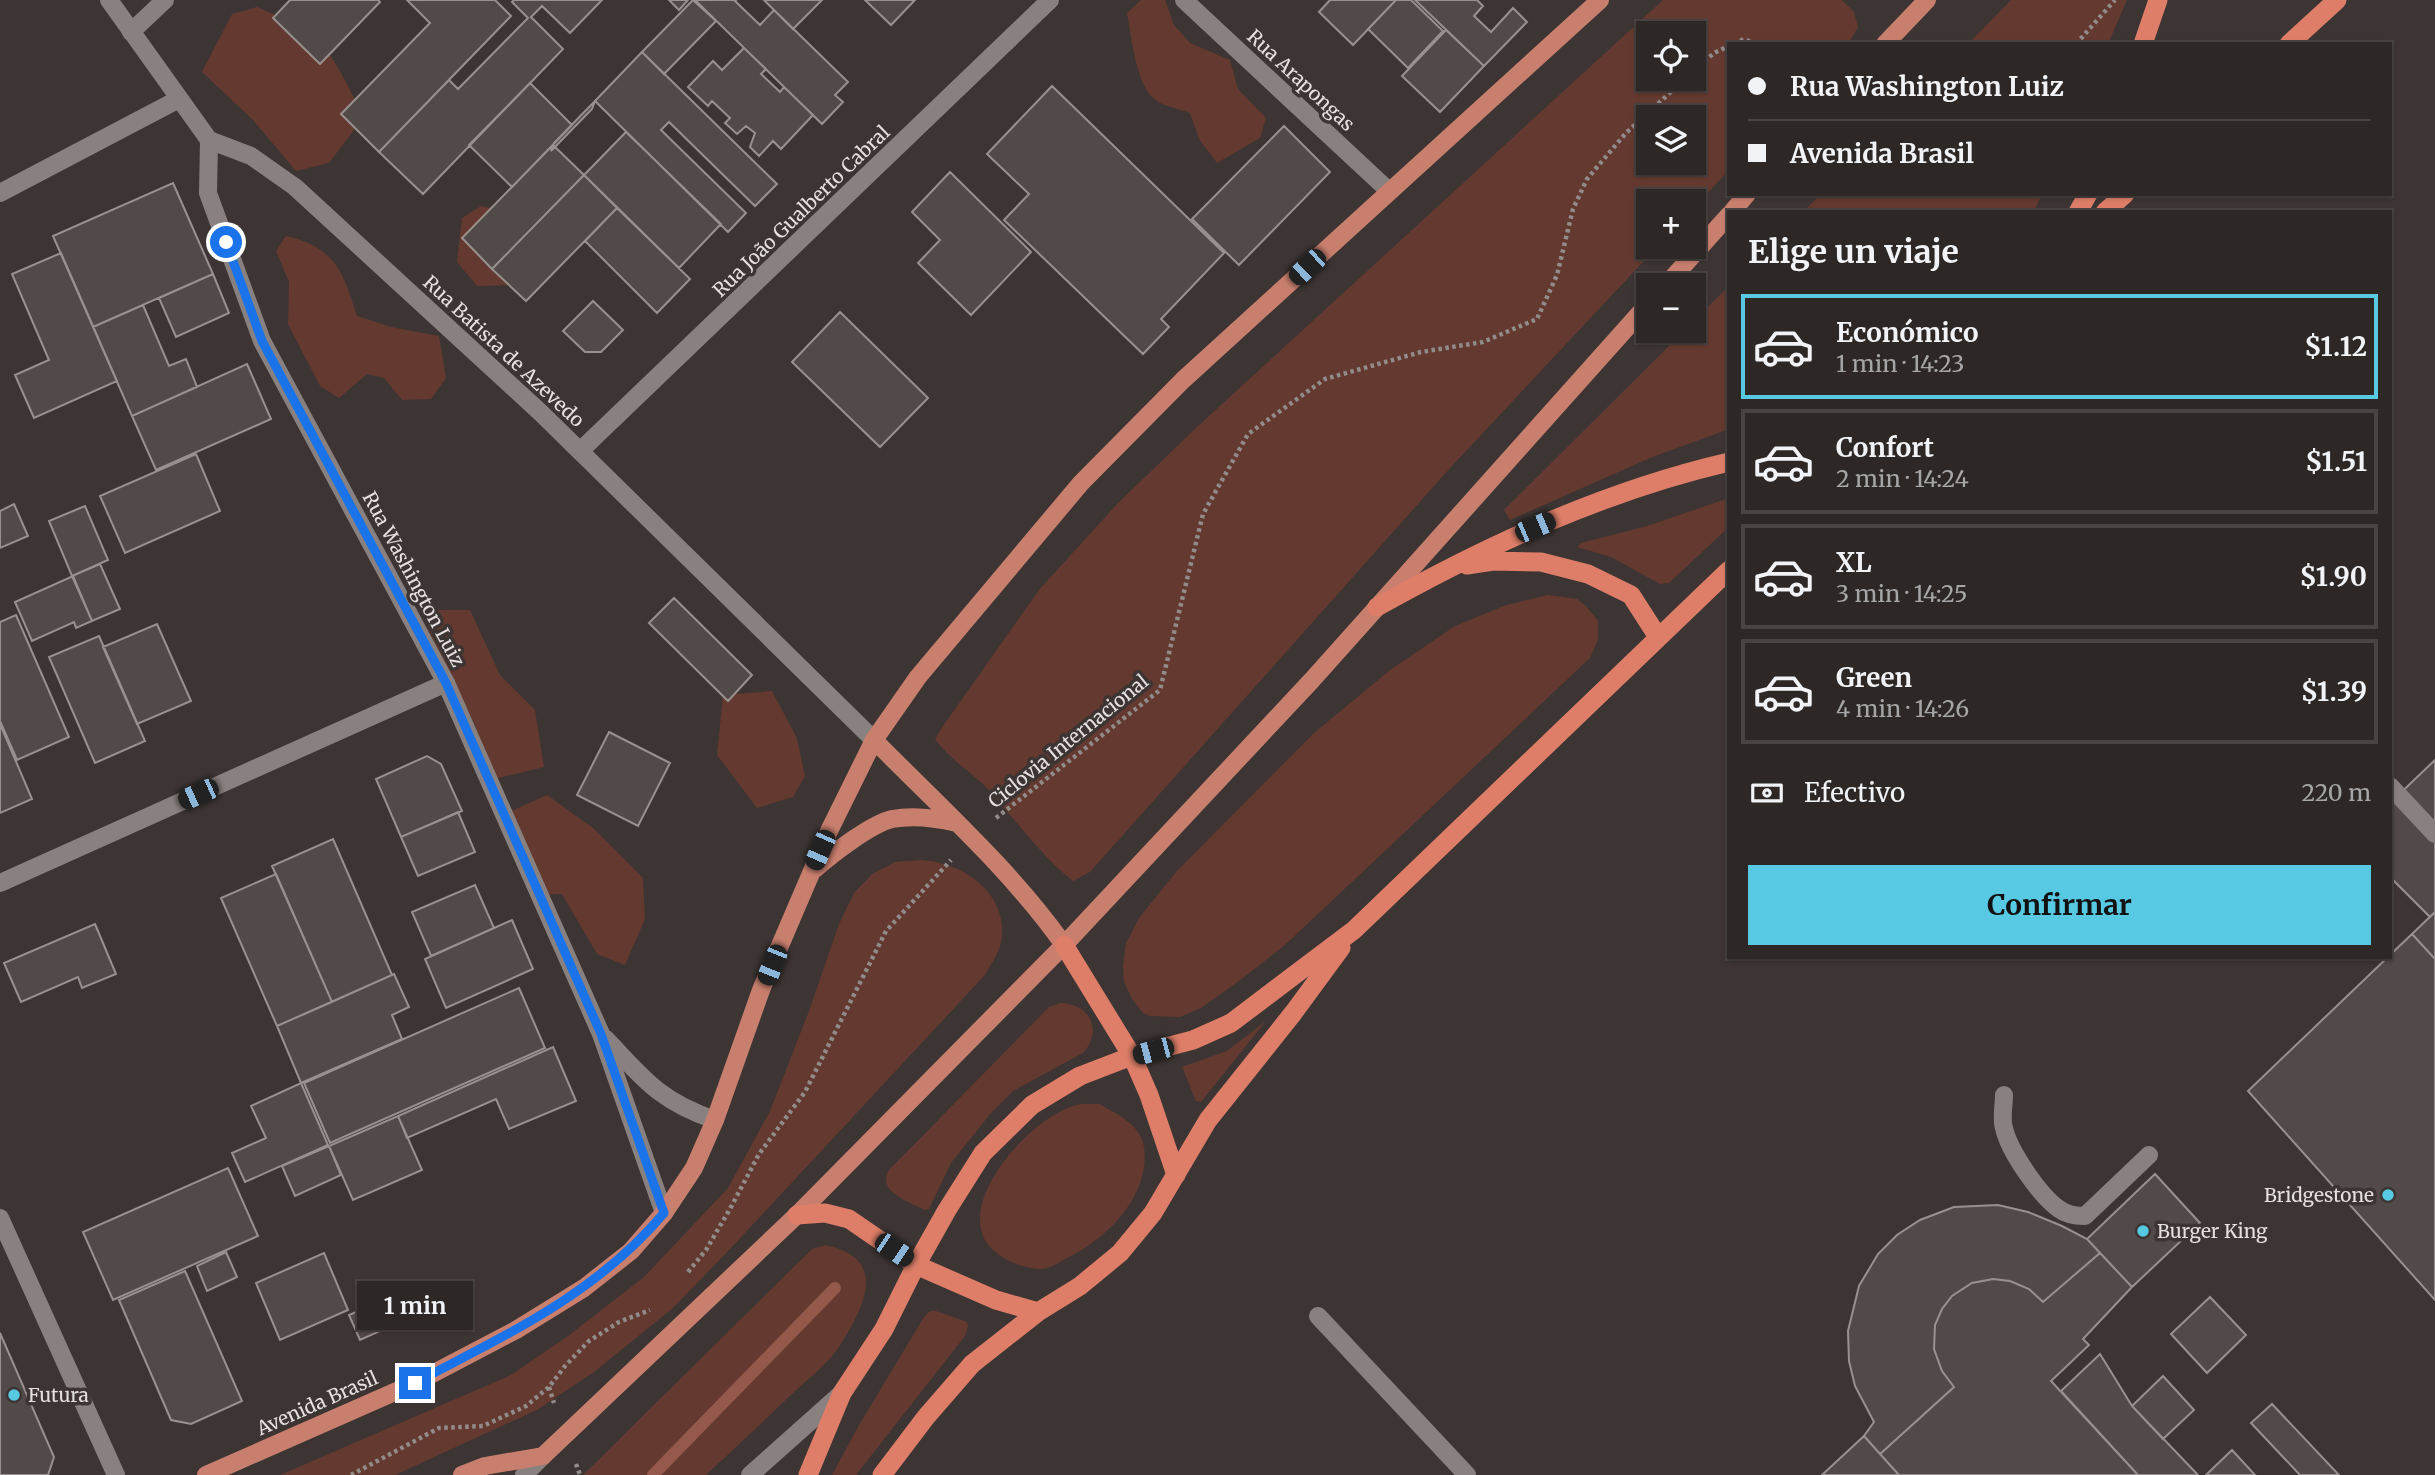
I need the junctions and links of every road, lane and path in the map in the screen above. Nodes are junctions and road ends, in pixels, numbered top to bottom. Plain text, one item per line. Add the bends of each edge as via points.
1 (109, 0) edge
2 (165, 0) edge
3 (1050, 0) edge
4 (1184, 0) edge
5 (1600, 0) edge
6 (1927, 0) edge
7 (2115, 0) edge
8 (2158, 0) edge
9 (2337, 0) edge
10 (131, 32) junction
11 (1887, 42) edge
12 (2078, 42) edge
13 (2144, 42) edge
14 (2292, 42) edge
15 (1727, 47) edge
16 (1706, 60) edge
17 (1672, 91) edge
18 (179, 99) junction
19 (209, 141) junction
20 (1389, 191) junction
21 (0, 193) edge
22 (1745, 196) edge
23 (2123, 196) edge
24 (1733, 210) edge
25 (2107, 210) edge
26 (1727, 216) edge
27 (1677, 273) edge
28 (1636, 317) edge
29 (580, 452) junction
30 (1727, 463) edge
31 (1446, 569) junction
32 (1727, 572) edge
33 (1377, 607) junction
34 (1658, 637) junction
35 (446, 683) junction
36 (874, 740) junction
37 (2392, 788) edge
38 (957, 823) junction
39 (2435, 834) edge
40 (973, 837) junction
41 (811, 873) junction
42 (0, 883) edge
43 (1354, 930) junction
44 (1064, 945) junction
45 (601, 1034) junction
46 (1132, 1056) junction
47 (2004, 1095) dead end
48 (715, 1120) junction
49 (2149, 1155) dead end
50 (1176, 1175) junction
51 (664, 1213) junction
52 (797, 1215) junction
53 (0, 1218) edge
54 (916, 1265) junction
55 (686, 1275) dead end
56 (656, 1306) dead end
57 (1038, 1312) junction
58 (1318, 1316) dead end
59 (842, 1393) junction
60 (543, 1456) junction
61 (116, 1475) edge
62 (206, 1475) edge
63 (351, 1475) edge
64 (462, 1475) edge
65 (524, 1475) edge
66 (750, 1475) edge
67 (808, 1475) edge
68 (882, 1475) edge
69 (1467, 1475) edge

1 - 10 street
2 - 10 street
3 - 29 street, Rua João Gualberto Cabral
4 - 20 street, Rua Arapongas
5 - 20 main road, Avenida Brasil
6 - 11 main road
7 - 12 path
8 - 13 highway
9 - 14 highway
10 - 18 street
15 - 16 path
17 - 40 path, Ciclovia Internacional via 1626,132 1587,179 1573,209 1557,275 1537,319 1483,342 1421,352 1325,379 1248,434 1203,514 1160,691
18 - 19 street
18 - 21 street
19 - 29 street, Rua Batista de Azevedo via 251,156 295,187
19 - 35 street, Rua Washington Luiz via 208,193 262,341
20 - 36 main road, Avenida Brasil via 1183,380 1081,483 918,677
22 - 24 main road
23 - 25 highway
26 - 27 main road
28 - 33 main road
29 - 36 street, Rua Batista de Azevedo
30 - 31 highway via 1580,508
31 - 33 highway
31 - 34 highway via 1493,561 1541,562 1588,574 1631,595
32 - 34 highway
33 - 44 main road
34 - 43 highway
35 - 42 street
35 - 45 street, Rua Washington Luiz
36 - 38 main road
36 - 41 main road, Avenida Brasil
37 - 39 street
38 - 40 main road
38 - 41 main road via 931,817 890,819 843,845
40 - 44 main road via 1041,912
40 - 55 path, Ciclovia Internacional via 886,931 805,1092 759,1154 706,1250
41 - 48 main road, Avenida Brasil via 761,990
43 - 46 highway via 1231,1023 1193,1040
43 - 50 highway via 1208,1120
44 - 46 highway
44 - 52 main road
45 - 48 street, Rua Washington Luiz via 653,1090 690,1112
45 - 51 street, Rua Washington Luiz
46 - 50 highway
46 - 54 highway via 1080,1076 1032,1105 984,1153
47 - 49 street via 2003,1128 2017,1156 2045,1195 2069,1214 2085,1216
48 - 51 main road, Avenida Brasil via 694,1168
50 - 57 highway via 1153,1213 1119,1253 1080,1286
51 - 62 main road, Avenida Brasil via 631,1251 584,1288 516,1330 415,1383
52 - 54 highway via 825,1213 849,1219
52 - 60 main road
53 - 61 street
54 - 57 highway via 996,1300
54 - 59 highway via 884,1329
56 - 63 path via 589,1341 526,1406 483,1426 439,1428
57 - 68 highway via 972,1364
58 - 69 street
59 - 66 street
59 - 67 highway
60 - 64 main road via 485,1466
60 - 65 street

